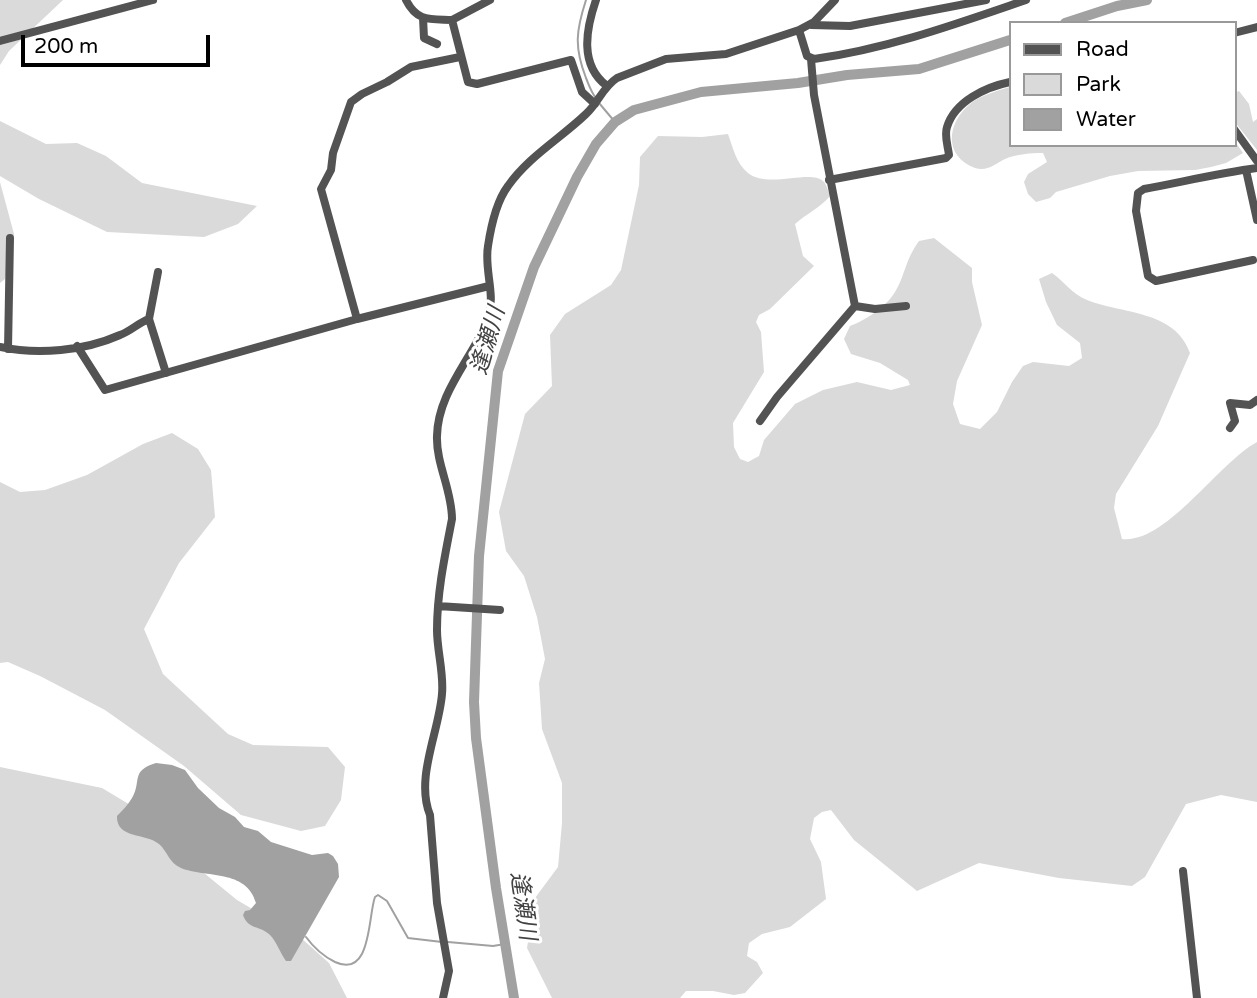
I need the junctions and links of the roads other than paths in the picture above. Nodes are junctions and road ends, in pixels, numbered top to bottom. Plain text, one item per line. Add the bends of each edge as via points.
1 (153, 0) edge
2 (406, 0) edge
3 (490, 0) edge
4 (596, 0) edge
5 (835, 0) edge
6 (1026, 0) edge
7 (983, 1) edge
8 (984, 14) junction
9 (423, 18) junction
10 (452, 20) junction
11 (811, 25) junction
12 (1257, 27) edge
13 (799, 30) junction
14 (1236, 32) edge
15 (0, 41) edge
16 (437, 44) dead end
17 (460, 57) junction
18 (811, 62) junction
19 (1009, 82) edge
20 (600, 96) junction
21 (1236, 132) edge
22 (1257, 161) edge
23 (1257, 168) edge
24 (1246, 170) junction
25 (829, 180) junction
26 (1257, 220) edge
27 (10, 238) dead end
28 (1252, 260) dead end
29 (158, 272) dead end
30 (489, 286) junction
31 (855, 306) junction
32 (906, 306) dead end
33 (149, 319) junction
34 (357, 319) junction
35 (77, 346) junction
36 (4, 348) edge
37 (166, 373) junction
38 (1257, 400) edge
39 (760, 421) dead end
40 (1230, 428) dead end
41 (438, 606) junction
42 (500, 610) dead end
43 (1183, 871) dead end
44 (443, 998) edge
45 (1197, 998) edge

1 - 15 street
2 - 9 street via 412,12
3 - 10 street
4 - 20 street via 587,30 587,51
5 - 11 street
6 - 8 street
7 - 8 street
7 - 11 street via 850,26
8 - 18 street via 871,50
9 - 10 street
9 - 16 street via 424,38
10 - 17 street
11 - 13 street
12 - 14 street
13 - 18 street
13 - 20 street via 726,54 666,59 617,78
17 - 20 street via 472,84 571,60 582,93
17 - 34 street via 411,67 351,102 321,189
18 - 25 street
19 - 25 street via 974,96 957,109 947,126 946,158
20 - 30 street via 502,195 488,246
21 - 22 street
23 - 24 street
24 - 26 street
24 - 28 street via 1144,189 1138,193 1136,211 1148,276 1156,281
25 - 31 street
27 - 36 street
29 - 33 street
30 - 34 street
30 - 41 street via 489,314 438,422 437,455 452,510
31 - 32 street
31 - 39 street
33 - 35 street via 122,335
33 - 37 street
34 - 37 street
35 - 36 street via 35,352
35 - 37 street via 104,390
38 - 40 street via 1250,405 1230,403 1235,421
41 - 42 street
41 - 44 street via 442,693 425,803 449,971
43 - 45 street

